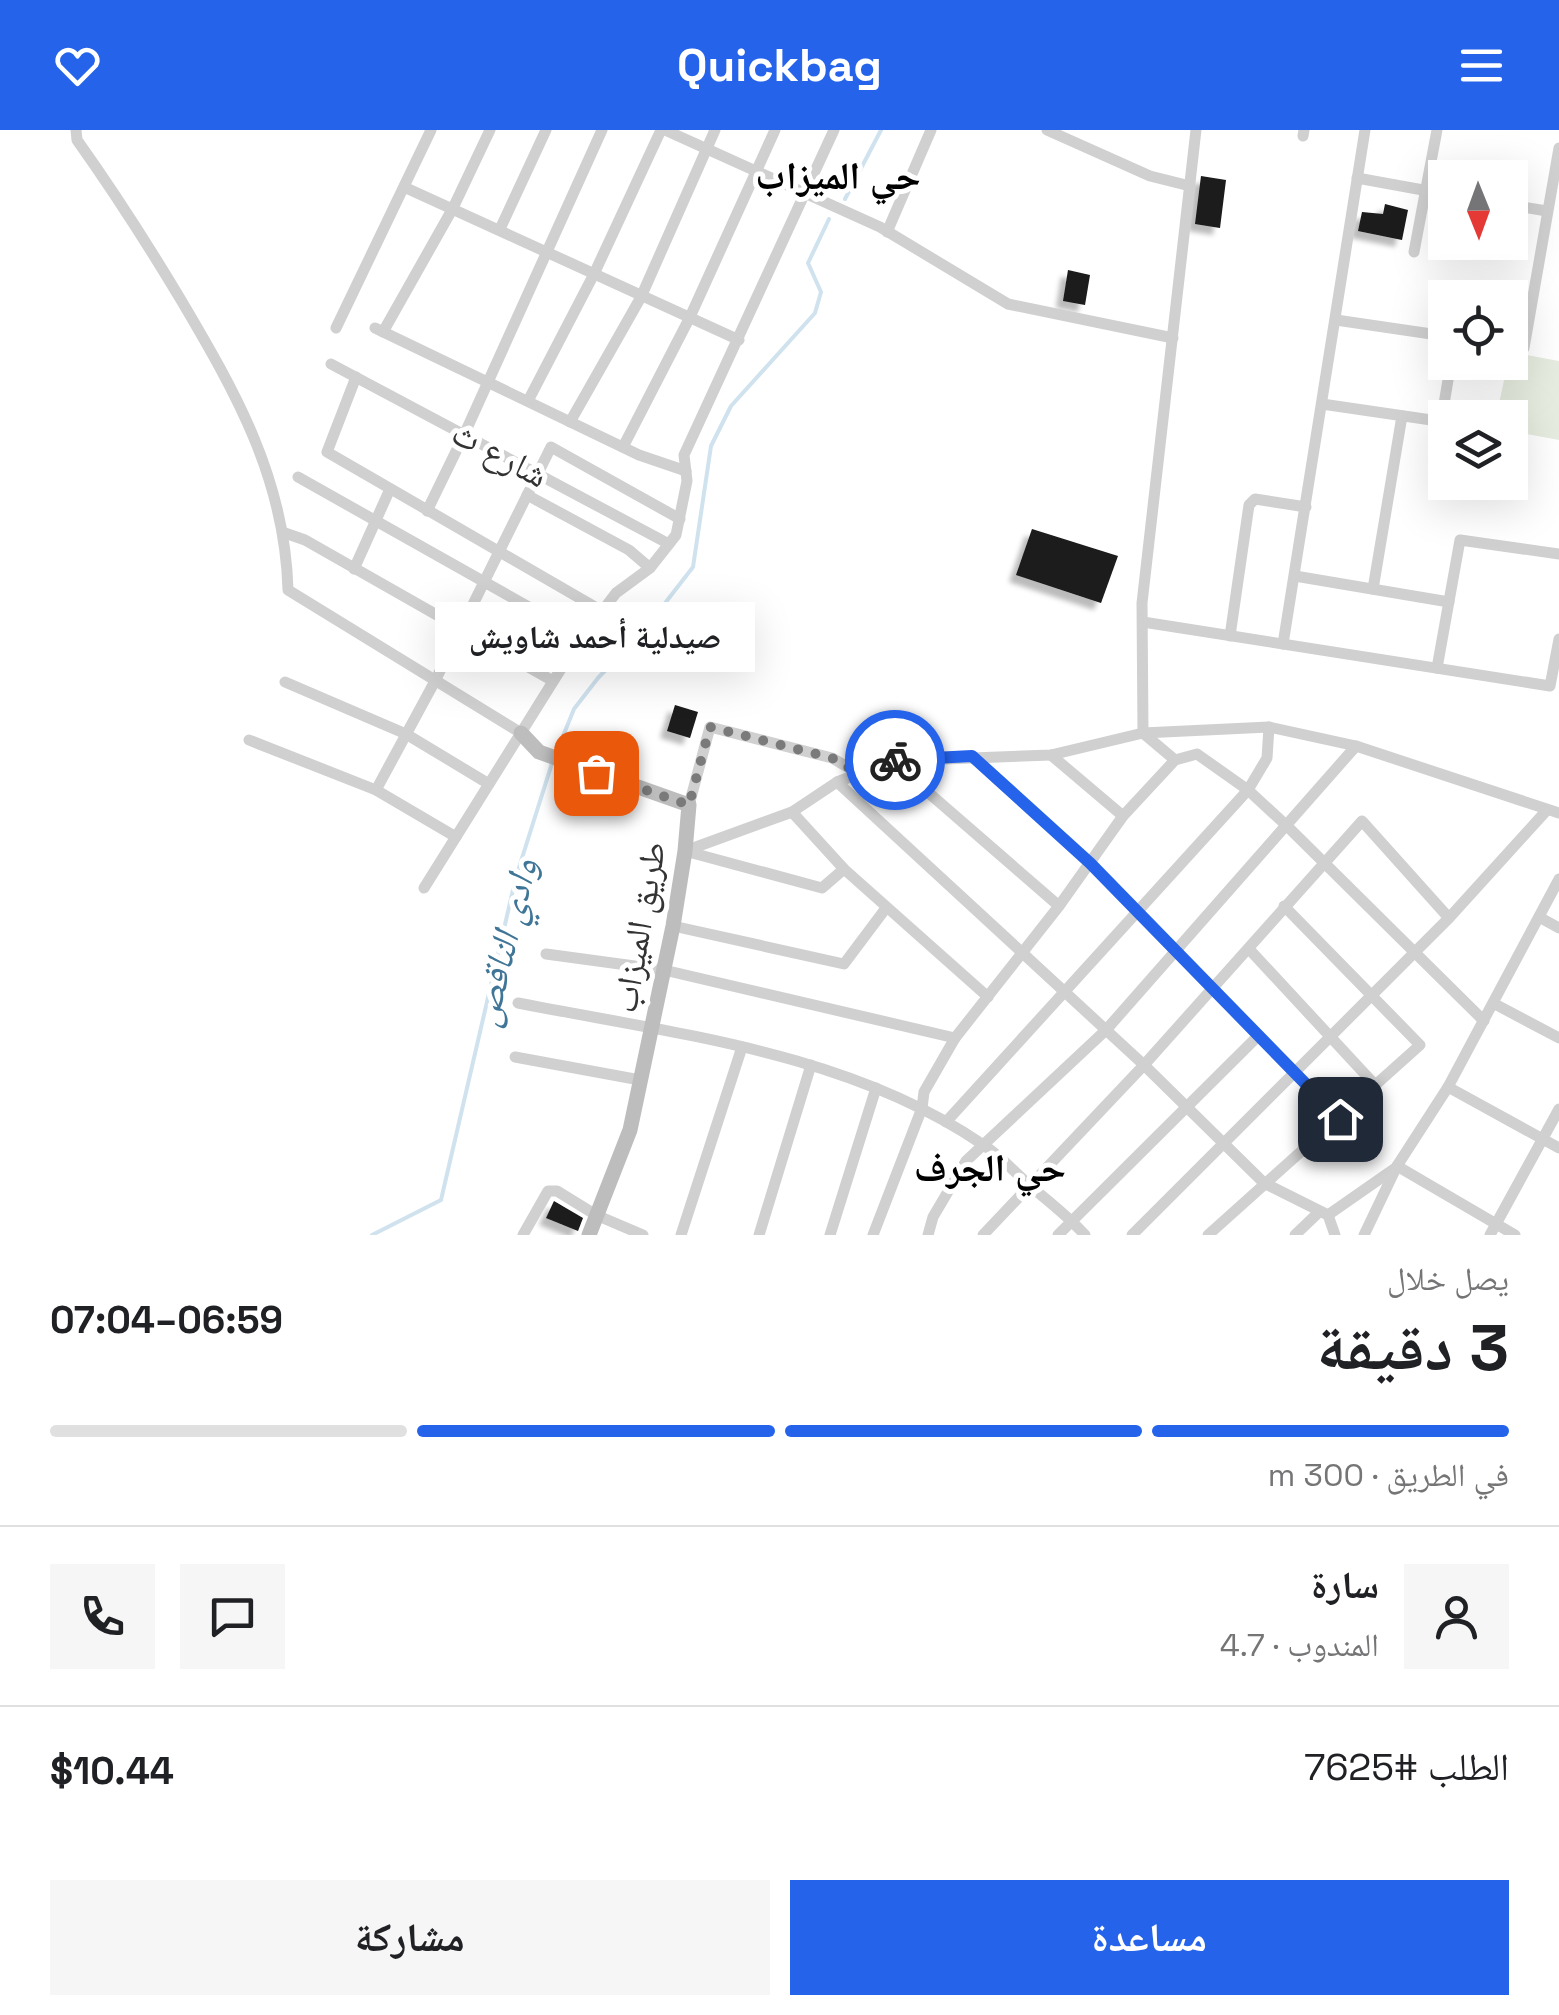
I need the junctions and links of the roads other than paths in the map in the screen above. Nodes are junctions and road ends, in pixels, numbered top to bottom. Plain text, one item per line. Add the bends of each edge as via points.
1 (76, 130) edge
2 (431, 130) edge
3 (490, 130) edge
4 (546, 130) edge
5 (602, 130) edge
6 (663, 130) edge
7 (715, 130) edge
8 (775, 130) edge
9 (834, 130) edge
10 (930, 130) edge
11 (1047, 130) edge
12 (1196, 130) edge
13 (1365, 130) edge
14 (1437, 130) edge
15 (1559, 148) edge
16 (706, 149) junction
17 (756, 172) junction
18 (1357, 178) junction
19 (1190, 186) junction
20 (404, 187) junction
21 (1425, 190) junction
22 (1428, 191) edge
23 (802, 194) junction
24 (453, 208) junction
25 (1528, 208) edge
26 (1548, 212) junction
27 (500, 230) junction
28 (887, 232) junction
29 (547, 251) junction
30 (1414, 252) dead end
31 (594, 274) junction
32 (642, 297) junction
33 (690, 317) junction
34 (1336, 320) junction
35 (1528, 325) edge
36 (336, 328) dead end
37 (1428, 334) edge
38 (1173, 338) junction
39 (739, 340) junction
40 (331, 364) dead end
41 (356, 377) junction
42 (487, 382) junction
43 (528, 401) junction
44 (1322, 404) junction
45 (1402, 416) junction
46 (1428, 420) edge
47 (570, 422) junction
48 (464, 435) junction
49 (623, 447) junction
50 (686, 471) junction
51 (537, 474) junction
52 (298, 477) dead end
53 (390, 489) junction
54 (527, 495) junction
55 (1306, 507) junction
56 (427, 510) junction
57 (680, 519) junction
58 (378, 520) junction
59 (285, 533) junction
60 (669, 544) junction
61 (498, 551) junction
62 (1559, 554) edge
63 (650, 568) junction
64 (354, 569) junction
65 (1294, 576) junction
66 (484, 581) junction
67 (1373, 589) junction
68 (1448, 602) junction
69 (602, 611) junction
70 (1143, 622) junction
71 (460, 629) junction
72 (1230, 636) junction
73 (582, 637) junction
74 (1559, 639) edge
75 (1284, 644) junction
76 (1436, 668) junction
77 (434, 681) junction
78 (553, 681) junction
79 (285, 682) dead end
80 (1268, 726) junction
81 (521, 733) junction
82 (1144, 733) junction
83 (406, 734) junction
84 (248, 740) dead end
85 (1356, 746) junction
86 (1051, 755) junction
87 (972, 756) junction
88 (892, 760) junction
89 (1176, 760) junction
90 (856, 772) junction
91 (837, 782) junction
92 (489, 784) junction
93 (376, 790) junction
94 (1248, 790) junction
95 (689, 805) junction
96 (1553, 811) edge
97 (792, 812) junction
98 (1123, 816) junction
99 (1287, 826) junction
100 (456, 838) junction
101 (685, 851) junction
102 (1324, 862) junction
103 (1090, 863) junction
104 (844, 869) junction
105 (1559, 879) edge
106 (424, 888) dead end
107 (1059, 906) junction
108 (1284, 906) junction
109 (886, 908) junction
110 (1138, 912) junction
111 (1539, 917) junction
112 (1449, 918) junction
113 (673, 926) junction
114 (1559, 928) edge
115 (1174, 950) junction
116 (1248, 950) junction
117 (1021, 953) junction
118 (1414, 953) junction
119 (546, 954) dead end
120 (664, 970) junction
121 (1212, 989) junction
122 (1065, 994) junction
123 (988, 997) junction
124 (1371, 997) junction
125 (518, 1003) dead end
126 (1493, 1003) junction
127 (1484, 1021) junction
128 (651, 1029) junction
129 (1106, 1030) junction
130 (1258, 1036) junction
131 (1331, 1036) junction
132 (955, 1038) junction
133 (1559, 1038) edge
134 (742, 1047) junction
135 (515, 1057) dead end
136 (812, 1065) junction
137 (1144, 1065) junction
138 (1294, 1072) junction
139 (640, 1080) junction
140 (1376, 1086) junction
141 (1448, 1087) junction
142 (876, 1088) junction
143 (1187, 1106) junction
144 (922, 1108) junction
145 (1559, 1109) edge
146 (1340, 1119) junction
147 (946, 1122) junction
148 (1544, 1140) junction
149 (1224, 1141) junction
150 (985, 1145) junction
151 (1559, 1148) edge
152 (1397, 1166) junction
153 (1264, 1183) junction
154 (1031, 1187) junction
155 (1323, 1214) junction
156 (596, 1215) junction
157 (1072, 1220) junction
158 (1494, 1230) edge
159 (523, 1235) edge
160 (589, 1235) edge
161 (643, 1235) edge
162 (682, 1235) edge
163 (760, 1235) edge
164 (830, 1235) edge
165 (873, 1235) edge
166 (928, 1235) edge
167 (983, 1235) edge
168 (1058, 1235) edge
169 (1085, 1235) edge
170 (1132, 1235) edge
171 (1208, 1235) edge
172 (1295, 1235) edge
173 (1335, 1235) edge
174 (1364, 1235) edge
175 (1516, 1235) edge

1 - 59 street via 252,426
2 - 20 street
3 - 24 street
4 - 27 street
5 - 29 street
6 - 16 street
6 - 31 street
7 - 16 street
8 - 17 street
9 - 23 street
10 - 28 street
11 - 19 street via 1150,176
12 - 19 street
13 - 18 street
14 - 21 street
15 - 26 street
16 - 17 street
16 - 32 street
17 - 23 street
17 - 33 street
18 - 21 street
18 - 34 street
19 - 38 street
20 - 24 street
20 - 36 street
21 - 22 street
21 - 30 street
23 - 28 street
23 - 39 street
24 - 27 street
24 - 42 street via 379,330
25 - 26 street
26 - 35 street
27 - 29 street
28 - 38 street via 1008,304
29 - 31 street
29 - 42 street
31 - 32 street
31 - 43 street
32 - 33 street
32 - 47 street
33 - 39 street
33 - 49 street
34 - 37 street
34 - 44 street
38 - 70 street
39 - 50 street via 684,455
40 - 41 street, شارع ث
41 - 48 street, شارع ث
41 - 53 street via 326,452
42 - 43 street
42 - 48 street
43 - 47 street
44 - 45 street
44 - 55 street
45 - 46 street
45 - 67 street
47 - 49 street
48 - 51 street, شارع ث
48 - 56 street
49 - 50 street
50 - 57 street
51 - 54 street
51 - 57 street via 551,447
51 - 60 street, شارع ث
52 - 58 street
53 - 56 street
53 - 58 street
54 - 61 street
54 - 63 street
55 - 65 street
55 - 72 street via 1255,498 1249,505
56 - 61 street
57 - 60 street
58 - 64 street
58 - 66 street
59 - 64 street
59 - 77 street via 288,590
60 - 63 street
61 - 66 street
61 - 69 street
62 - 68 street via 1460,540
63 - 69 street
64 - 71 street
65 - 67 street
65 - 75 street
66 - 71 street
66 - 73 street
67 - 68 street
68 - 76 street
69 - 73 street
70 - 72 street
70 - 82 street
71 - 77 street
71 - 78 street
72 - 75 street
73 - 78 street
74 - 76 street via 1550,686
75 - 76 street
77 - 81 street
77 - 83 street
78 - 81 street
79 - 83 street
80 - 82 street
80 - 85 street
80 - 94 street via 1266,758
81 - 92 street
81 - 95 street, طريق الميزاب via 539,752
82 - 86 street
82 - 89 street
83 - 92 street
83 - 93 street
84 - 93 street
85 - 96 street
85 - 99 street
86 - 87 street
86 - 98 street
87 - 88 street
87 - 103 street
88 - 90 street
88 - 107 street
89 - 94 street via 1197,754
89 - 98 street
90 - 91 street
90 - 95 street via 832,758 710,727
91 - 97 street
91 - 117 street
92 - 100 street
93 - 100 street
94 - 99 street
94 - 110 street
95 - 101 street, طريق الميزاب
96 - 112 street
97 - 101 street
97 - 104 street
98 - 103 street
99 - 102 street
99 - 115 street
100 - 106 street
101 - 104 street via 822,888
101 - 113 street, طريق الميزاب
102 - 108 street
102 - 112 street via 1362,821
102 - 118 street
103 - 107 street
103 - 110 street
104 - 109 street
105 - 111 street
107 - 117 street
108 - 116 street
108 - 124 street
109 - 113 street via 844,964
109 - 123 street
110 - 115 street
110 - 122 street
111 - 114 street
111 - 126 street
112 - 118 street
113 - 120 street, طريق الميزاب
115 - 121 street
115 - 129 street
116 - 121 street
116 - 131 street
117 - 122 street
117 - 123 street
118 - 124 street
118 - 127 street
119 - 120 street
120 - 128 street, طريق الميزاب
120 - 132 street
121 - 130 street
121 - 137 street
122 - 129 street
122 - 147 street
123 - 132 street
124 - 131 street
124 - 140 street via 1420,1045
125 - 128 street
126 - 127 street
126 - 133 street
127 - 141 street
128 - 134 street
128 - 139 street, طريق الميزاب
129 - 137 street
129 - 150 street
130 - 138 street
130 - 143 street
131 - 138 street
131 - 140 street
132 - 144 street via 924,1092
134 - 136 street
134 - 162 street
135 - 139 street
136 - 142 street
136 - 163 street
137 - 143 street
137 - 154 street
138 - 146 street
138 - 149 street
139 - 156 street, طريق الميزاب via 630,1130
140 - 146 street
141 - 148 street
141 - 152 street
142 - 144 street
142 - 164 street
143 - 149 street
143 - 157 street
144 - 147 street
144 - 165 street
145 - 148 street
146 - 153 street
147 - 150 street
148 - 151 street
148 - 158 street
149 - 153 street
149 - 170 street
150 - 154 street
150 - 166 street via 966,1161
152 - 155 street
152 - 158 street
152 - 174 street
153 - 155 street
153 - 171 street
154 - 157 street
154 - 167 street
155 - 172 street
155 - 173 street
156 - 159 street via 548,1191
156 - 160 street, طريق الميزاب
156 - 161 street
157 - 168 street
157 - 169 street
158 - 175 street

